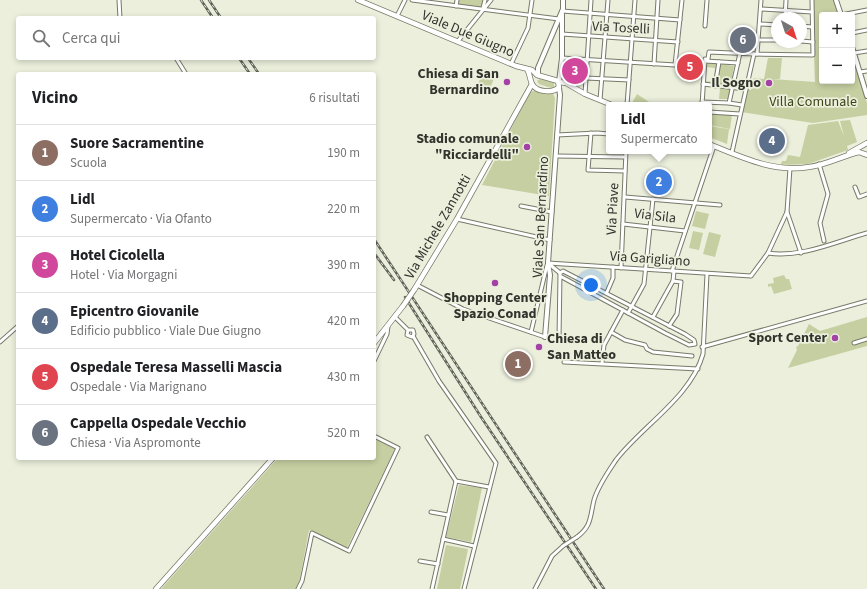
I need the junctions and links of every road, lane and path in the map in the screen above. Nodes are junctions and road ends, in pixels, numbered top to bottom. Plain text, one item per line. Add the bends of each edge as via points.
1 (118, 0) edge
2 (358, 0) edge
3 (405, 0) edge
4 (412, 0) edge
5 (457, 0) edge
6 (485, 0) edge
7 (491, 0) edge
8 (532, 0) edge
9 (563, 0) edge
10 (591, 0) edge
11 (608, 0) edge
12 (634, 0) edge
13 (658, 0) edge
14 (682, 0) edge
15 (707, 0) edge
16 (761, 0) edge
17 (786, 0) edge
18 (812, 0) edge
19 (836, 0) edge
20 (456, 6) junction
21 (761, 8) junction
22 (483, 9) junction
23 (786, 10) junction
24 (867, 10) edge
25 (562, 11) junction
26 (812, 12) junction
27 (840, 12) edge
28 (855, 12) edge
29 (590, 13) junction
30 (607, 14) junction
31 (120, 16) edge
32 (530, 16) junction
33 (634, 16) junction
34 (396, 17) junction
35 (657, 18) junction
36 (559, 19) junction
37 (680, 20) junction
38 (760, 24) junction
39 (771, 25) edge
40 (705, 26) dead end
41 (807, 27) edge
42 (812, 27) junction
43 (867, 30) edge
44 (855, 32) edge
45 (562, 34) junction
46 (588, 37) junction
47 (605, 38) junction
48 (632, 39) junction
49 (759, 40) junction
50 (771, 40) edge
51 (458, 41) junction
52 (656, 41) junction
53 (678, 42) junction
54 (807, 42) edge
55 (813, 42) junction
56 (867, 51) edge
57 (740, 53) junction
58 (855, 53) edge
59 (755, 54) junction
60 (855, 56) edge
61 (562, 58) junction
62 (177, 60) edge
63 (587, 60) junction
64 (603, 61) junction
65 (705, 61) junction
66 (630, 62) junction
67 (719, 62) junction
68 (738, 63) junction
69 (511, 64) junction
70 (654, 64) junction
71 (527, 69) junction
72 (867, 71) edge
73 (185, 72) edge
74 (860, 72) junction
75 (537, 75) junction
76 (586, 78) junction
77 (601, 79) junction
78 (629, 80) junction
79 (532, 82) junction
80 (703, 84) junction
81 (558, 86) junction
82 (715, 86) junction
83 (732, 87) junction
84 (537, 88) junction
85 (745, 90) junction
86 (866, 91) edge
87 (528, 92) junction
88 (586, 94) junction
89 (867, 96) edge
90 (600, 100) junction
91 (606, 102) edge
92 (627, 102) edge
93 (702, 102) edge
94 (729, 103) junction
95 (712, 104) edge
96 (742, 105) junction
97 (712, 112) edge
98 (740, 114) junction
99 (591, 133) junction
100 (606, 134) edge
101 (557, 135) junction
102 (867, 142) edge
103 (712, 145) edge
104 (732, 152) junction
105 (626, 154) edge
106 (709, 154) edge
107 (867, 155) edge
108 (556, 156) junction
109 (589, 156) junction
110 (625, 157) junction
111 (838, 158) junction
112 (818, 164) junction
113 (790, 168) junction
114 (625, 171) junction
115 (855, 187) dead end
116 (867, 194) edge
117 (625, 197) junction
118 (653, 200) junction
119 (695, 203) junction
120 (720, 205) dead end
121 (521, 206) dead end
122 (552, 212) junction
123 (787, 212) junction
124 (457, 219) junction
125 (623, 224) junction
126 (650, 227) junction
127 (685, 231) junction
128 (867, 233) edge
129 (550, 240) junction
130 (824, 241) dead end
131 (768, 253) junction
132 (801, 253) junction
133 (548, 263) junction
134 (613, 267) junction
135 (621, 268) junction
136 (646, 270) junction
137 (673, 271) junction
138 (560, 274) junction
139 (707, 274) junction
140 (673, 281) junction
141 (415, 287) junction
142 (607, 292) junction
143 (867, 301) edge
144 (632, 306) junction
145 (623, 310) junction
146 (628, 312) junction
147 (394, 317) junction
148 (653, 317) junction
149 (388, 326) junction
150 (669, 326) junction
151 (16, 328) edge
152 (408, 330) junction
153 (531, 332) junction
154 (611, 332) junction
155 (413, 336) junction
156 (545, 337) joint
157 (867, 339) edge
158 (559, 340) dead end
159 (376, 341) edge
160 (0, 342) edge
161 (854, 343) dead end
162 (695, 344) junction
163 (702, 347) junction
164 (692, 356) dead end
165 (376, 357) edge
166 (564, 362) dead end
167 (602, 363) junction
168 (698, 368) junction
169 (376, 437) edge
170 (427, 437) dead end
171 (271, 460) edge
172 (456, 481) junction
173 (489, 487) junction
174 (431, 512) dead end
175 (448, 515) junction
176 (443, 539) junction
177 (474, 546) junction
178 (420, 561) dead end
179 (438, 564) junction
180 (156, 589) edge
181 (298, 589) edge
182 (432, 589) edge
183 (464, 589) edge
184 (535, 589) edge

1 - 31 street
2 - 34 main road, Viale Due Giugno
3 - 34 street
4 - 20 street
5 - 20 street
6 - 22 street
7 - 22 street
8 - 32 street
9 - 25 street
10 - 29 street
11 - 30 street
12 - 33 street
13 - 35 street
14 - 37 street
15 - 40 street
16 - 21 street
17 - 23 street
18 - 26 street
19 - 27 street
20 - 22 street
21 - 23 street
21 - 38 street
22 - 32 street
22 - 51 street
23 - 26 street
24 - 28 street
25 - 29 street
25 - 36 street
25 - 45 street
26 - 42 street
29 - 30 street
29 - 46 street
30 - 33 street
30 - 47 street
32 - 36 street
32 - 69 street via 528,28
33 - 35 street
33 - 48 street
34 - 51 main road, Viale Due Giugno
35 - 37 street
35 - 52 street
36 - 75 street
37 - 53 street
38 - 39 street
38 - 49 street
41 - 42 street
42 - 55 street
43 - 44 street
45 - 46 street, Via Toselli
45 - 61 street
46 - 47 street, Via Toselli
46 - 63 street
47 - 48 street, Via Toselli
47 - 64 street
48 - 52 street, Via Toselli
48 - 66 street
49 - 50 street
49 - 59 street
51 - 69 main road, Viale Due Giugno
52 - 53 street, Via Toselli
52 - 70 street
53 - 70 street via 676,64
54 - 55 street
55 - 59 street via 813,54
56 - 58 street
57 - 59 street
57 - 65 street via 709,52
57 - 68 street
59 - 85 street
60 - 74 street
61 - 63 street
61 - 81 street
62 - 73 street
63 - 64 street
63 - 76 street
64 - 66 street
64 - 77 street
65 - 67 street
65 - 80 street
66 - 70 street
66 - 78 street
67 - 68 street
67 - 82 street
68 - 83 street
69 - 71 main road, Viale Due Giugno
71 - 75 main road, Viale Due Giugno
71 - 79 main road
72 - 74 street
74 - 86 street
75 - 79 main road
75 - 81 main road, Viale Due Giugno
76 - 77 street
76 - 88 street
77 - 78 street
77 - 90 street
78 - 92 street
79 - 84 main road
79 - 87 main road, Via Michele Zannotti
80 - 82 street
80 - 93 street
81 - 84 main road via 546,91
81 - 88 main road via 566,83
81 - 101 street, Viale San Bernardino
82 - 83 street
83 - 85 street
83 - 94 street
84 - 87 main road
85 - 96 street
86 - 89 street
87 - 124 main road, Via Michele Zannotti
88 - 90 main road
90 - 91 main road
94 - 95 street
94 - 96 street
96 - 98 street
97 - 98 street
98 - 104 street
99 - 100 street
99 - 101 street
99 - 109 street
101 - 108 street, Viale San Bernardino
102 - 107 main road via 864,149
102 - 111 main road
103 - 104 main road
104 - 113 main road via 779,168
105 - 110 street, Via Piave
106 - 119 street
107 - 111 main road via 859,152
108 - 109 street
108 - 122 street, Viale San Bernardino
109 - 110 street
109 - 114 street via 588,170
110 - 114 street, Via Piave
111 - 112 main road
112 - 113 main road
112 - 130 street via 828,194 820,223
113 - 123 street
114 - 117 street, Via Piave
115 - 116 street via 859,197
117 - 118 street
117 - 125 street, Via Piave
118 - 119 street
118 - 126 street
119 - 120 street
119 - 127 street
121 - 122 street
122 - 129 street, Viale San Bernardino
123 - 131 street
123 - 132 street
124 - 129 street
124 - 141 main road, Via Michele Zannotti
125 - 126 street, Via Sila
125 - 135 street, Via Piave
126 - 127 street, Via Sila
126 - 136 street
127 - 137 street
128 - 132 street
129 - 133 street, Viale San Bernardino
131 - 132 street
131 - 139 street, Via Garigliano via 751,276
133 - 134 street, Via Garigliano
133 - 138 street
133 - 153 street
133 - 156 street, Viale San Bernardino via 550,275
134 - 135 street, Via Garigliano
134 - 142 street via 613,278
135 - 136 street, Via Garigliano
136 - 137 street, Via Garigliano
136 - 144 street via 644,284
137 - 139 street, Via Garigliano
137 - 140 street
138 - 142 street via 563,271
138 - 145 street
138 - 158 street
139 - 163 street
140 - 148 street
140 - 150 street via 681,282 677,314
141 - 147 main road, Via Michele Zannotti, bridge
141 - 153 street via 463,309
142 - 144 street
143 - 163 street
144 - 146 street
144 - 148 street
145 - 146 street
145 - 154 street
146 - 162 street via 689,345
147 - 149 main road, Via Michele Zannotti
147 - 152 street
148 - 150 street
149 - 159 main road, Via Michele Zannotti
149 - 165 street
150 - 162 street via 694,340
151 - 160 street
152 - 155 street via 413,330
152 - 155 street via 407,336
153 - 156 street
154 - 164 street via 625,340 645,345 653,352
154 - 167 street via 604,345
155 - 173 street via 439,381 496,463
157 - 161 street
162 - 163 street
163 - 168 street via 703,354
166 - 167 street
167 - 168 street
168 - 184 street, bridge via 672,402 617,459 601,484 594,500 590,522 585,530 552,556
169 - 181 street via 398,448 349,551 312,533
170 - 172 street
171 - 180 main road
172 - 173 street
172 - 175 street
173 - 177 street
174 - 175 street
175 - 176 street
176 - 177 street
176 - 179 street
177 - 183 street
178 - 179 street
179 - 182 street

